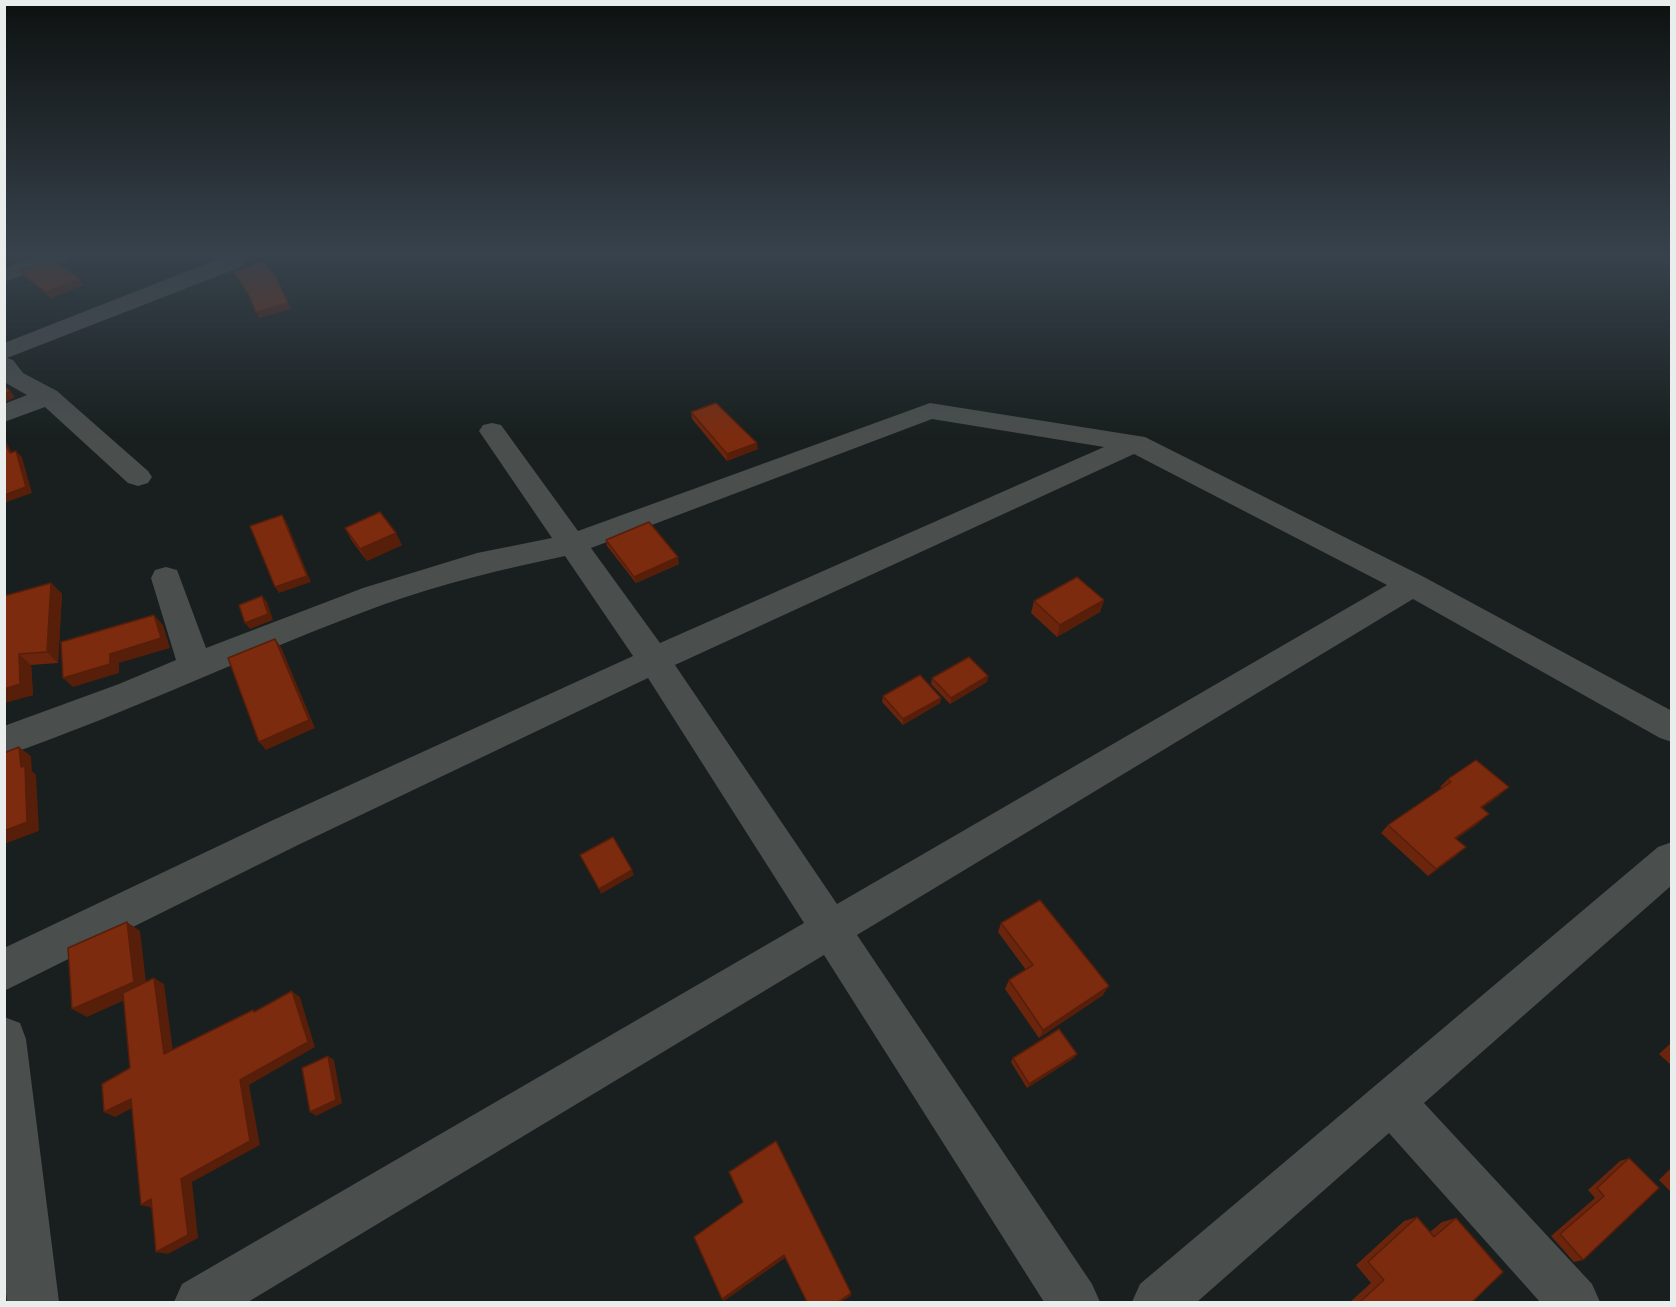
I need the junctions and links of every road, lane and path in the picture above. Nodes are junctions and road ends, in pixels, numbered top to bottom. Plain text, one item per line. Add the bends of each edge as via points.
1 (93, 317) edge
2 (4, 352) edge
3 (4, 365) edge
4 (48, 396) junction
5 (4, 414) edge
6 (492, 431) dead end
7 (1135, 443) junction
8 (138, 477) dead end
9 (573, 544) junction
10 (166, 578) dead end
11 (1413, 585) junction
12 (654, 660) junction
13 (195, 666) junction
14 (1671, 728) edge
15 (4, 741) edge
16 (1671, 860) edge
17 (831, 930) junction
18 (4, 970) edge
19 (4, 1039) edge
20 (1391, 1101) junction
21 (33, 1302) edge
22 (200, 1302) edge
23 (1074, 1302) edge
24 (1158, 1302) edge
25 (1574, 1302) edge

1 - 2 street
3 - 4 street via 14,378
4 - 5 street
4 - 8 street
6 - 9 street
7 - 9 street via 930,411
7 - 11 street
7 - 12 street
9 - 12 street
9 - 13 street via 477,564 374,596
10 - 13 street
11 - 14 street
11 - 17 street
12 - 17 street
12 - 18 street via 181,881
13 - 15 street
16 - 20 street
17 - 22 street
17 - 23 street
19 - 21 street
20 - 24 street
20 - 25 street

